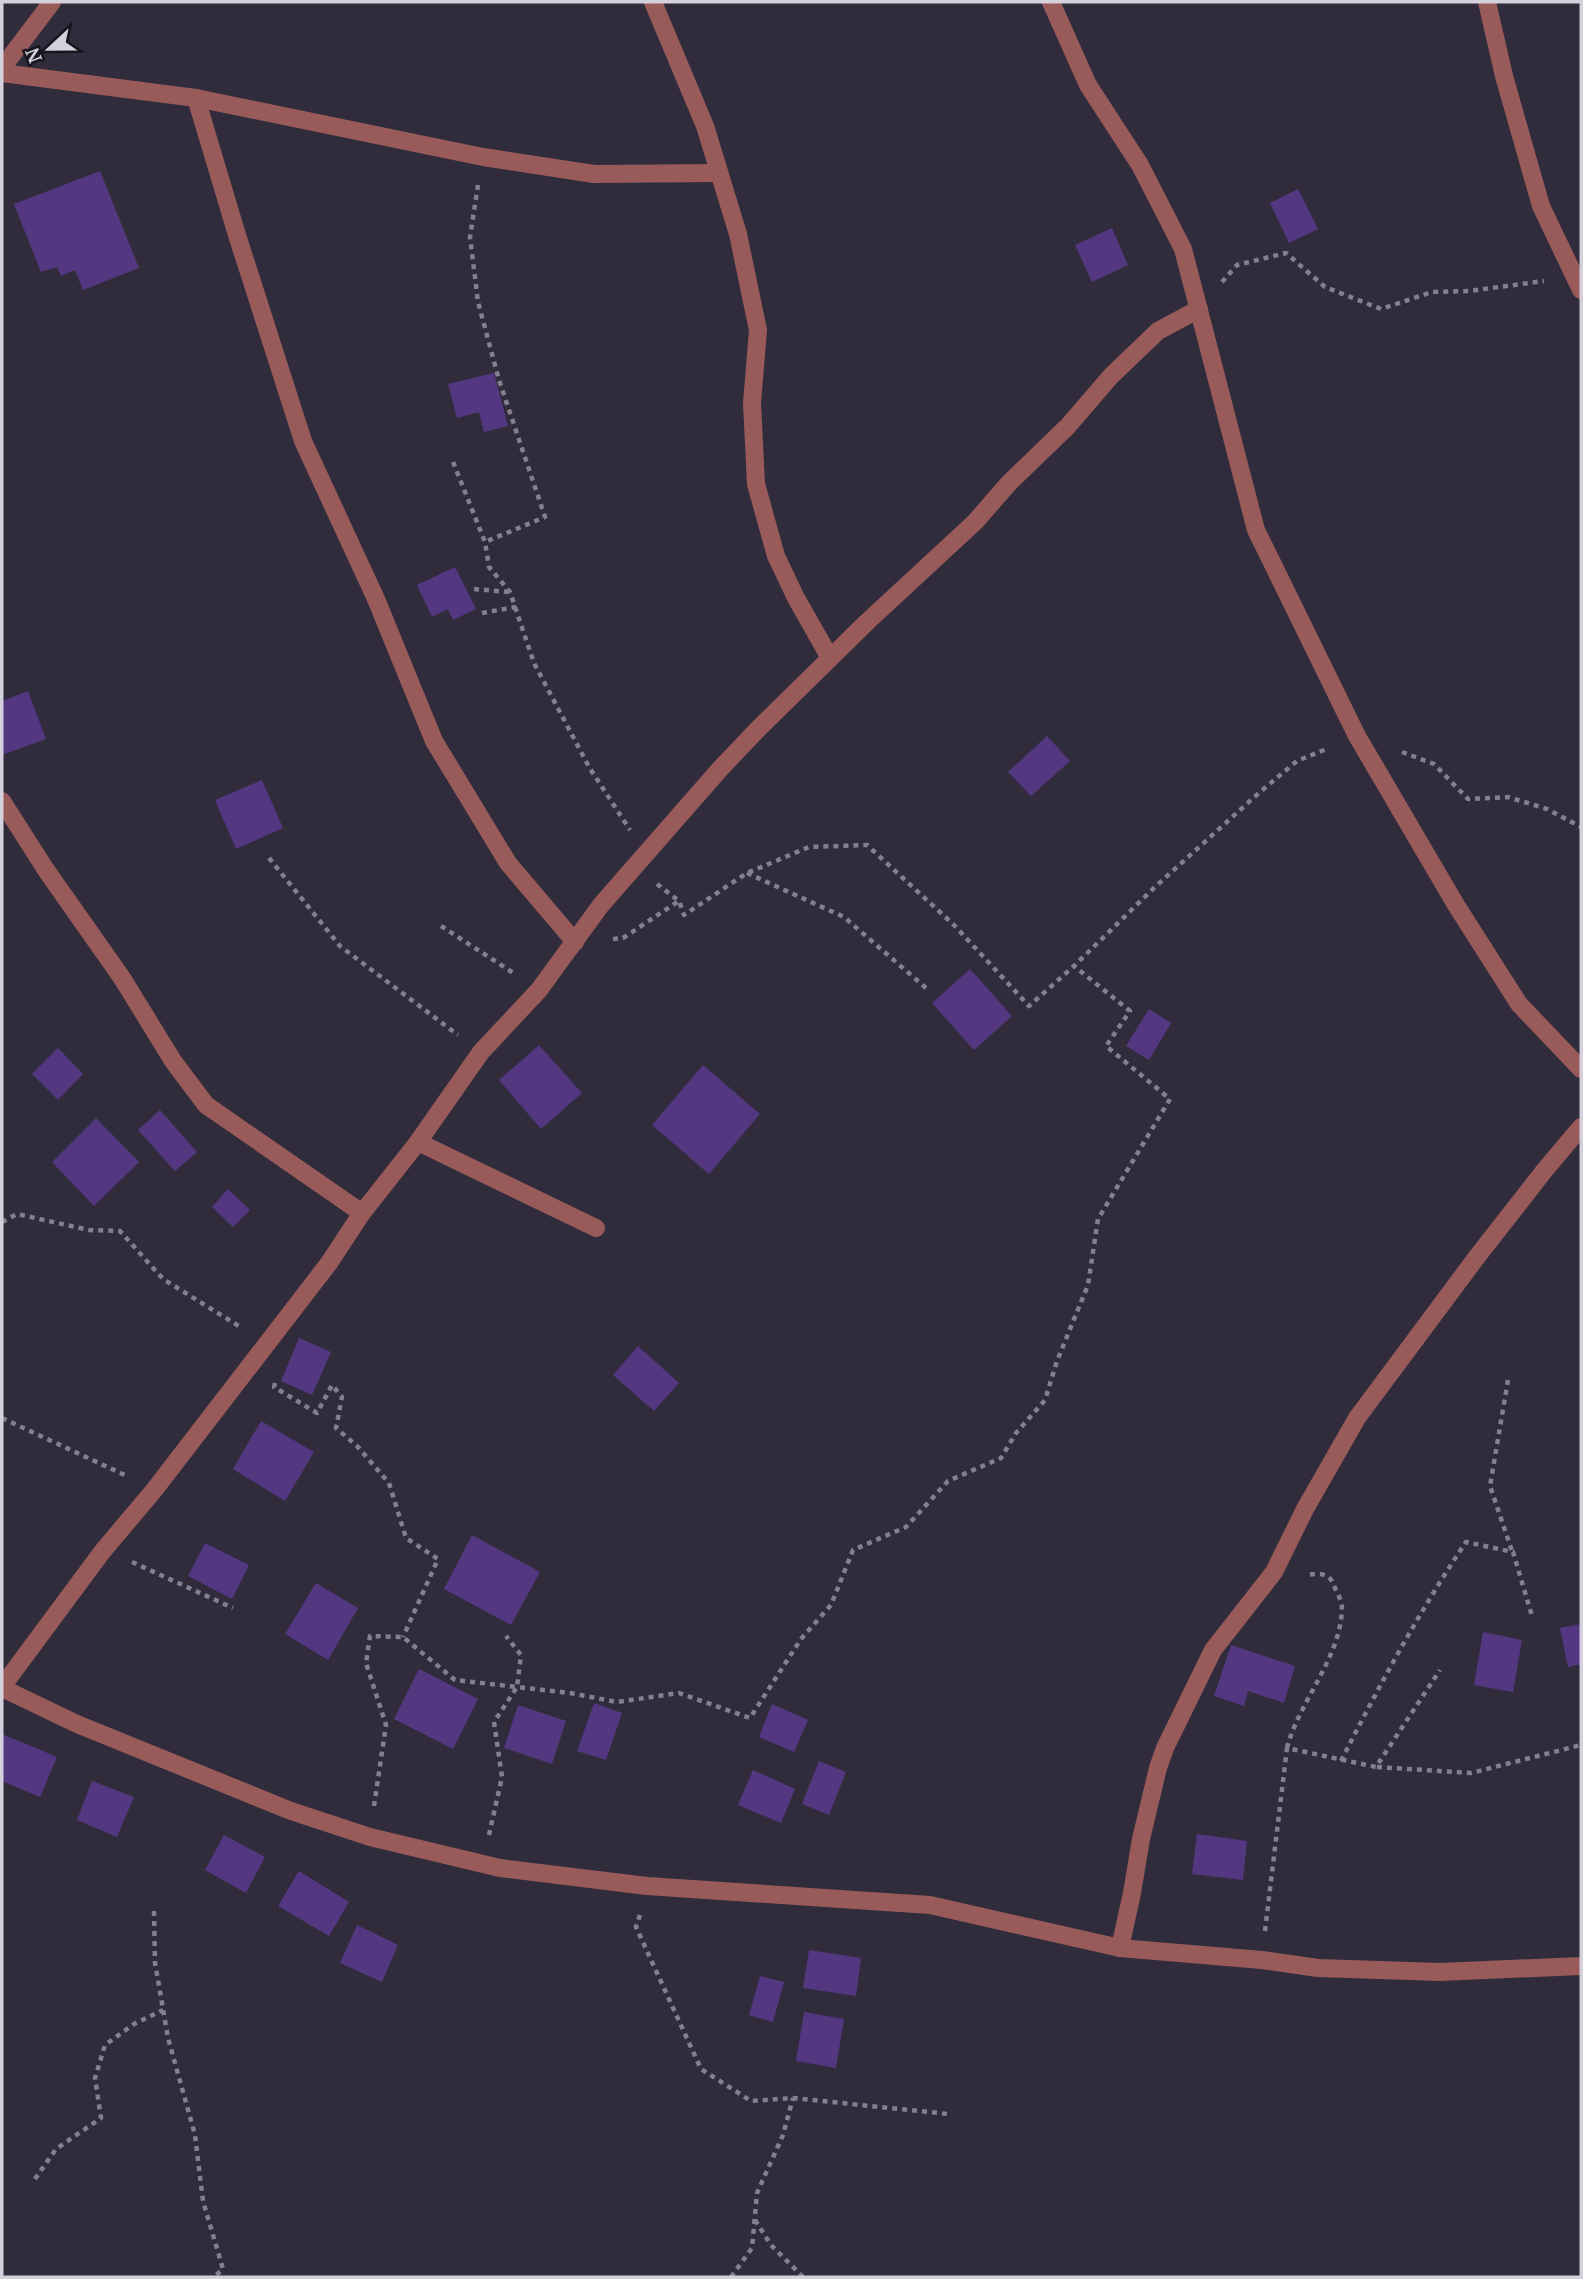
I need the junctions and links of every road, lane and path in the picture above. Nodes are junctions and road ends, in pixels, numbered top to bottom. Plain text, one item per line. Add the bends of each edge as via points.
1 (52, 2) edge
2 (653, 2) edge
3 (1051, 2) edge
4 (1487, 2) edge
5 (2, 71) edge
6 (197, 98) junction
7 (483, 157) junction
8 (719, 173) junction
9 (1572, 270) junction
10 (1581, 290) edge
11 (1199, 309) junction
12 (453, 462) dead end
13 (485, 542) junction
14 (474, 589) dead end
15 (510, 592) junction
16 (516, 607) junction
17 (482, 613) dead end
18 (830, 658) junction
19 (1357, 736) junction
20 (2, 801) edge
21 (1581, 827) edge
22 (646, 855) junction
23 (269, 858) dead end
24 (747, 873) junction
25 (679, 901) junction
26 (441, 926) dead end
27 (575, 942) junction
28 (1074, 966) junction
29 (926, 988) dead end
30 (539, 990) junction
31 (481, 1052) junction
32 (1581, 1069) edge
33 (1581, 1127) edge
34 (418, 1142) junction
35 (362, 1213) junction
36 (2, 1222) edge
37 (596, 1228) dead end
38 (267, 1343) junction
39 (1508, 1380) dead end
40 (2, 1418) edge
41 (155, 1489) junction
42 (102, 1552) junction
43 (1513, 1552) junction
44 (1273, 1572) junction
45 (233, 1608) dead end
46 (1532, 1616) dead end
47 (506, 1636) dead end
48 (403, 1637) junction
49 (1440, 1671) dead end
50 (2, 1687) edge
51 (517, 1687) junction
52 (1581, 1745) edge
53 (1287, 1748) junction
54 (1341, 1761) junction
55 (1376, 1767) junction
56 (370, 1837) junction
57 (482, 1864) junction
58 (647, 1886) junction
59 (154, 1911) dead end
60 (1120, 1948) junction
61 (1262, 1960) junction
62 (1581, 1966) edge
63 (163, 2010) junction
64 (793, 2098) junction
65 (948, 2114) dead end
66 (35, 2179) dead end
67 (755, 2220) junction
68 (214, 2277) edge
69 (731, 2277) edge
70 (803, 2277) edge

1 - 5 street
2 - 8 street via 705,126
3 - 11 street via 1088,85 1140,166 1183,249
4 - 9 street via 1541,205
5 - 6 street
6 - 7 street
6 - 27 street via 303,441 376,599 434,741 508,863
7 - 8 street via 594,174
7 - 13 path via 470,237 478,302 545,517
8 - 18 street via 738,233 758,330 752,403 756,484 776,556
9 - 10 street
9 - 11 path via 1542,282 1432,292 1381,309 1325,287 1286,253 1237,265
11 - 18 street via 1158,331 1136,351 975,522
11 - 19 street via 1256,530
12 - 13 path
13 - 15 path via 489,567
14 - 15 path
15 - 16 path
16 - 17 path
16 - 22 path via 534,663 582,756
18 - 22 street via 720,769
19 - 21 path via 1434,764 1468,799 1508,797
19 - 28 path via 1297,761
19 - 32 street via 1455,905 1519,1004
20 - 35 street via 206,1105
22 - 25 path via 657,884
22 - 27 street
23 - 31 path via 340,946
24 - 25 path via 684,915
24 - 28 path via 809,847 867,845 954,925 1029,1006
24 - 29 path via 844,916
25 - 27 path via 623,938
26 - 30 path
27 - 30 street
28 - 51 path via 1130,1011 1106,1046 1170,1099 1098,1219 1088,1285 1045,1400 1001,1458 948,1481 906,1527 853,1550 831,1605 801,1639 750,1718 679,1693 617,1702
30 - 31 street
31 - 34 street
33 - 44 street via 1357,1418
34 - 35 street
34 - 37 street
35 - 38 street
36 - 38 path via 17,1214 89,1230 120,1231 163,1279
38 - 41 street
38 - 48 path via 278,1344 274,1387 317,1413 332,1385 342,1397 336,1428 389,1483 406,1538 438,1559
39 - 43 path via 1490,1486
40 - 41 path
41 - 42 street
42 - 45 path via 142,1565
42 - 50 street
43 - 46 path
43 - 54 path via 1466,1542 1423,1609
44 - 53 path via 1322,1573 1332,1579 1342,1606 1336,1637 1292,1728
44 - 60 street via 1213,1650 1165,1748
47 - 51 path via 521,1655
48 - 51 path via 455,1680
48 - 56 path via 370,1636 366,1663 386,1725
49 - 55 path
50 - 56 street via 77,1724 291,1811
51 - 57 path via 494,1722 502,1777
52 - 55 path via 1471,1773
53 - 54 path
53 - 61 path
54 - 55 path
56 - 57 street
57 - 58 street
58 - 60 street via 930,1905
58 - 64 path via 636,1927 701,2069 751,2101
59 - 63 path via 155,1963
60 - 61 street
61 - 62 street via 1318,1968 1440,1972
63 - 66 path via 105,2045 95,2078 101,2118 56,2149
63 - 68 path via 195,2135 203,2201 223,2269
64 - 65 path
64 - 67 path via 758,2193
67 - 69 path via 752,2248
67 - 70 path via 771,2245

